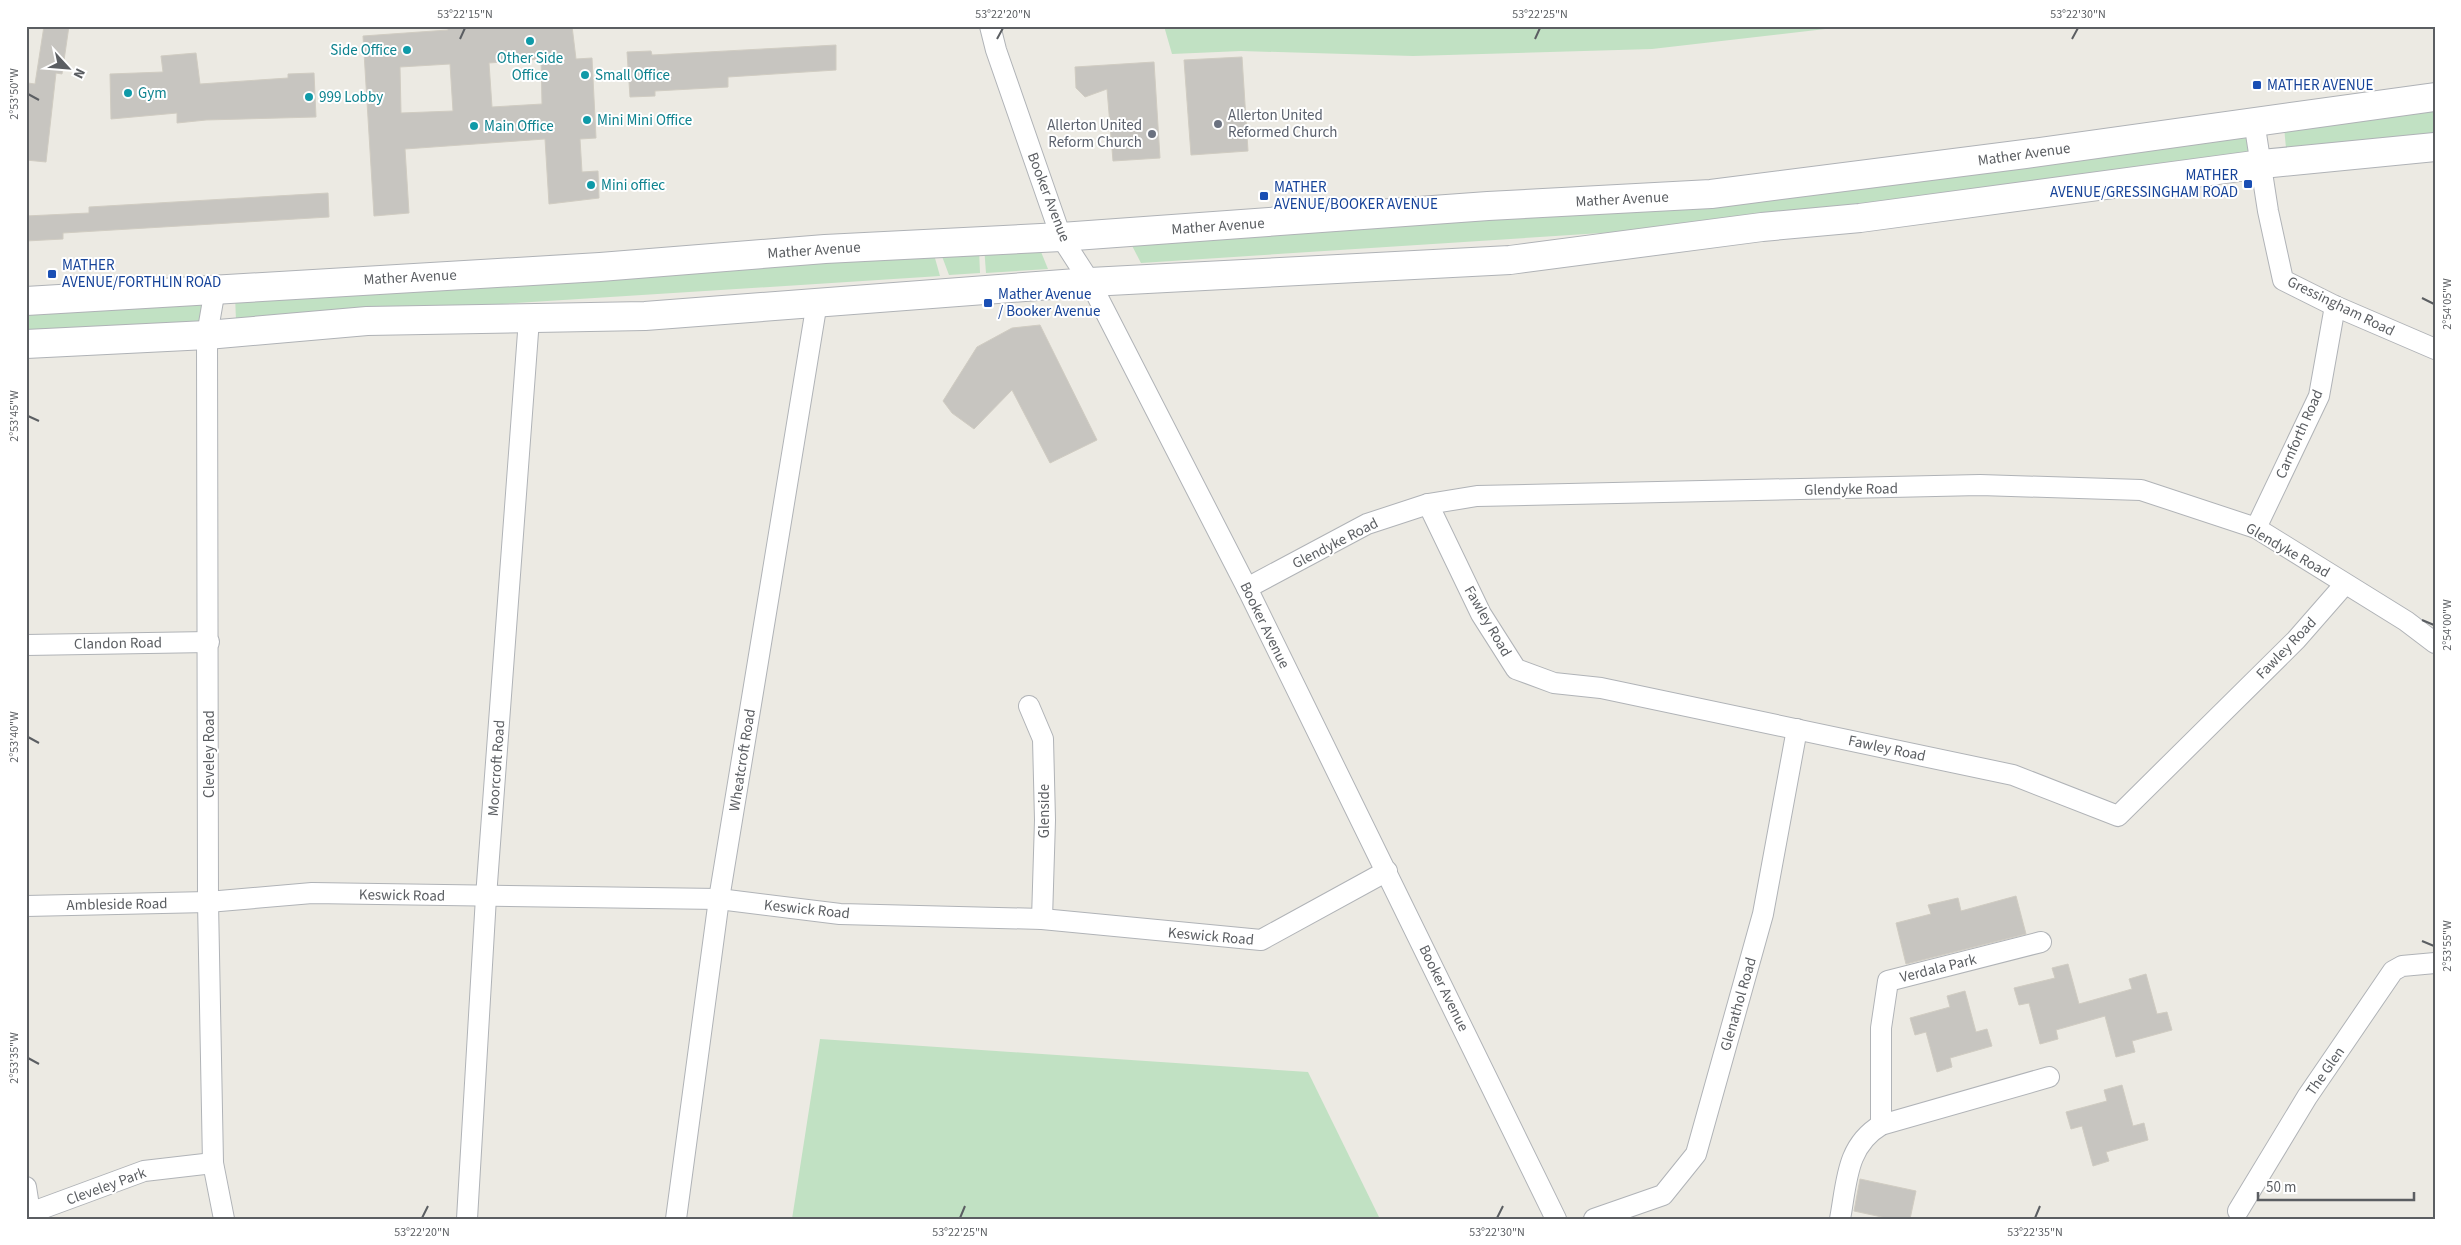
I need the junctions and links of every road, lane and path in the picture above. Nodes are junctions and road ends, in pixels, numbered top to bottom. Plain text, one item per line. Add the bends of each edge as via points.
1 (990, 26) edge
2 (2435, 97) edge
3 (2254, 121) junction
4 (2435, 147) edge
5 (2262, 164) junction
6 (1061, 237) junction
7 (1090, 282) junction
8 (215, 289) junction
9 (26, 301) edge
10 (817, 302) junction
11 (2335, 306) junction
12 (529, 318) junction
13 (207, 335) junction
14 (26, 344) edge
15 (2435, 349) edge
16 (1428, 504) junction
17 (2256, 528) junction
18 (2345, 584) junction
19 (1247, 588) junction
20 (209, 642) junction
21 (2435, 643) edge
22 (26, 645) edge
23 (1029, 706) dead end
24 (1797, 729) junction
25 (1387, 871) junction
26 (486, 897) junction
27 (719, 899) junction
28 (208, 902) junction
29 (26, 906) edge
30 (1042, 920) junction
31 (2041, 942) dead end
32 (2435, 963) edge
33 (2049, 1077) dead end
34 (1881, 1125) junction
35 (213, 1163) junction
36 (26, 1187) edge
37 (2238, 1211) dead end
38 (30, 1216) edge
39 (224, 1219) edge
40 (467, 1219) edge
41 (676, 1219) edge
42 (1556, 1219) edge
43 (1594, 1219) edge
44 (1840, 1219) edge

1 - 6 street, Booker Avenue
2 - 3 main road, Mather Avenue
3 - 5 street, Gressingham Road
3 - 6 main road, Mather Avenue via 1711,194
4 - 5 main road
5 - 7 main road via 1860,218 1762,227 1510,260
5 - 11 street, Gressingham Road via 2282,280
6 - 7 street, Booker Avenue
6 - 8 main road, Mather Avenue via 825,249 600,267
7 - 10 main road
7 - 19 street, Booker Avenue
8 - 9 main road, Mather Avenue
8 - 13 street, Cleveley Road
10 - 12 main road via 645,316
10 - 27 street, Wheatcroft Road
11 - 15 street, Gressingham Road
11 - 17 street, Carnforth Road via 2319,396
12 - 13 main road via 367,321
12 - 26 street, Moorcroft Road
13 - 14 main road
13 - 20 street, Cleveley Road
16 - 17 street, Glendyke Road via 1477,496 1980,485 2141,490
16 - 19 street, Glendyke Road via 1366,524
16 - 24 street, Fawley Road via 1481,614 1516,669 1554,683 1601,688
17 - 18 street, Glendyke Road
18 - 21 street, Glendyke Road
18 - 24 street, Fawley Road via 2296,640 2118,816 2014,775
19 - 25 street, Booker Avenue
20 - 22 street, Clandon Road
20 - 28 street, Cleveley Road
23 - 30 street, Glenside via 1044,739
24 - 43 street, Glenathol Road via 1763,914 1696,1154 1663,1195
25 - 30 street, Keswick Road via 1261,940
25 - 42 street, Booker Avenue
26 - 27 street, Keswick Road
26 - 28 street, Keswick Road via 312,894
26 - 40 street, Moorcroft Road
27 - 30 street, Keswick Road via 840,914
27 - 41 street, Wheatcroft Road
28 - 29 street, Ambleside Road
28 - 35 street, Cleveley Road
31 - 34 street, Verdala Park via 1888,981 1881,1028
32 - 37 street, The Glen via 2402,966 2393,971 2307,1097
33 - 34 street
34 - 44 street via 1867,1134 1850,1161
35 - 38 street, Cleveley Park via 144,1171
35 - 39 street, Cleveley Road
36 - 38 street, Cleveley Park

